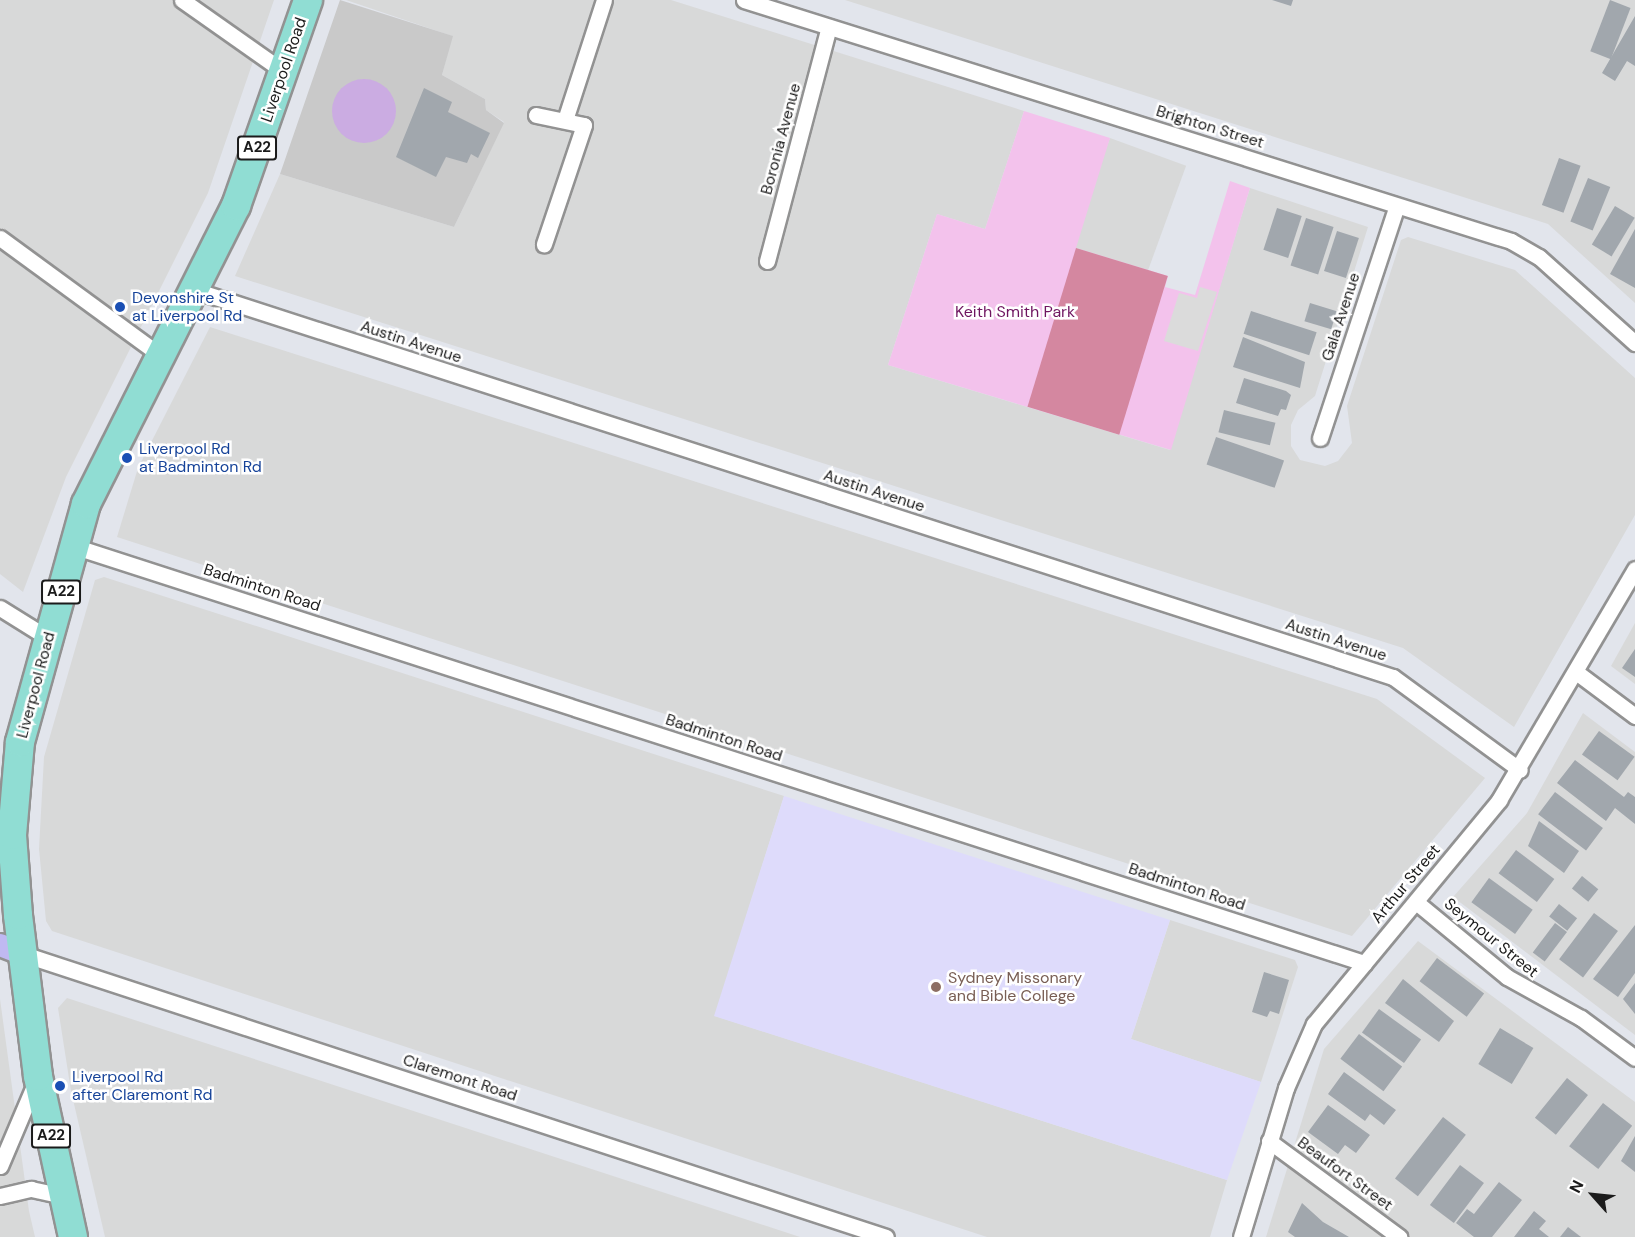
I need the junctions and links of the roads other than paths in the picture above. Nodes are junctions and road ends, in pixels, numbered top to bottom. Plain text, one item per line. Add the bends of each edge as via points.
1 (182, 0) edge
2 (308, 0) edge
3 (604, 0) edge
4 (744, 0) edge
5 (829, 27) junction
6 (283, 71) junction
7 (536, 115) dead end
8 (564, 120) junction
9 (1396, 208) junction
10 (0, 238) edge
11 (544, 244) dead end
12 (768, 261) dead end
13 (194, 290) junction
14 (1635, 343) edge
15 (161, 356) junction
16 (1320, 438) dead end
17 (73, 546) junction
18 (1635, 569) edge
19 (0, 608) edge
20 (48, 638) junction
21 (1576, 672) junction
22 (1635, 716) edge
23 (1520, 770) junction
24 (1416, 902) junction
25 (11, 950) edge
26 (1364, 963) junction
27 (1635, 1058) edge
28 (38, 1076) junction
29 (1269, 1142) junction
30 (0, 1166) edge
31 (0, 1196) edge
32 (64, 1196) junction
33 (73, 1237) edge
34 (886, 1237) edge
35 (1241, 1237) edge
36 (1399, 1237) edge

1 - 6 street
2 - 6 highway, Liverpool Road / A22
3 - 8 street
4 - 5 street, Brighton Street
5 - 9 street, Brighton Street
5 - 12 street, Boronia Avenue
6 - 13 highway, Liverpool Road / A22 via 236,206
7 - 8 street
8 - 11 street via 584,124
9 - 14 street, Brighton Street via 1528,249
9 - 16 street, Gala Avenue
10 - 15 street
13 - 15 highway, Liverpool Road / A22
13 - 23 street, Austin Avenue via 1393,677
15 - 17 highway, Liverpool Road / A22 via 97,479
17 - 20 highway, Liverpool Road / A22
17 - 26 street, Badminton Road
18 - 21 street, Arthur Street
19 - 20 street
20 - 25 highway, Liverpool Road / A22 via 15,765
21 - 22 street
21 - 23 street, Arthur Street
23 - 24 street, Arthur Street
24 - 26 street, Arthur Street
24 - 27 street, Seymour Street via 1507,977 1581,1018
25 - 28 highway, Liverpool Road / A22
25 - 34 street, Claremont Road
26 - 29 street, Arthur Street via 1300,1047
28 - 30 street
28 - 32 highway, Liverpool Road / A22
29 - 35 street, Arthur Street
29 - 36 street, Beaufort Street
31 - 32 street via 31,1189
32 - 33 highway, Liverpool Road / A22

